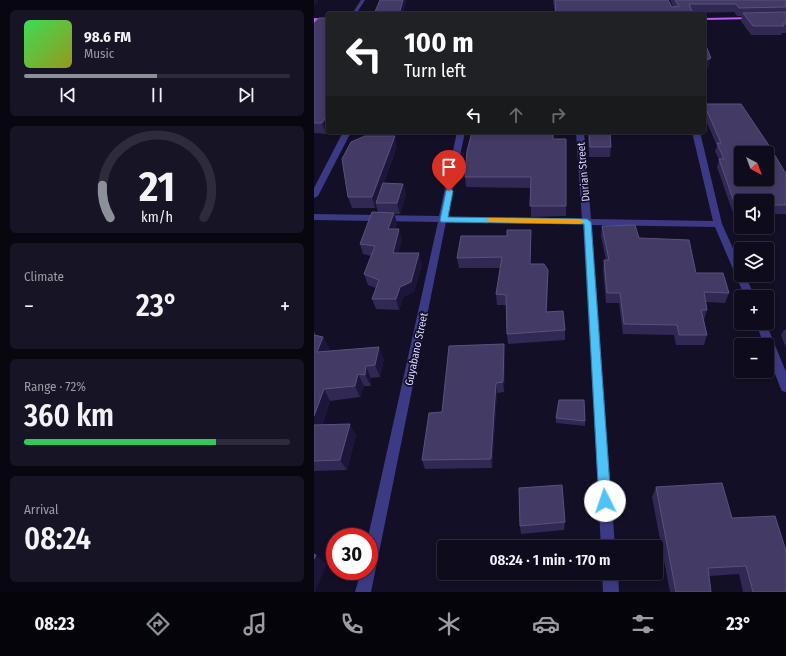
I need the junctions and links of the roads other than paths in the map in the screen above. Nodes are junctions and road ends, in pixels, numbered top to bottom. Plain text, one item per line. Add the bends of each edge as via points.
1 (363, 0) edge
2 (355, 12) edge
3 (763, 18) edge
4 (706, 19) edge
5 (314, 20) edge
6 (325, 21) edge
7 (318, 26) edge
8 (346, 134) edge
9 (461, 134) edge
10 (580, 134) edge
11 (696, 134) edge
12 (314, 196) edge
13 (314, 217) edge
14 (444, 220) junction
15 (587, 222) junction
16 (718, 224) junction
17 (747, 290) edge
18 (764, 330) edge
19 (786, 387) edge
20 (377, 528) edge
21 (608, 540) edge
22 (366, 580) edge
23 (610, 580) edge
24 (363, 592) edge
25 (611, 592) edge

1 - 2 street
3 - 4 main road
5 - 6 main road
6 - 7 street
8 - 12 street
9 - 14 street, Guyabano Street
10 - 15 street, Durian Street
11 - 16 street
13 - 14 street
14 - 15 street
14 - 20 street, Guyabano Street
15 - 16 street
15 - 21 street, Durian Street
16 - 17 street
18 - 19 street
22 - 24 street
23 - 25 street

